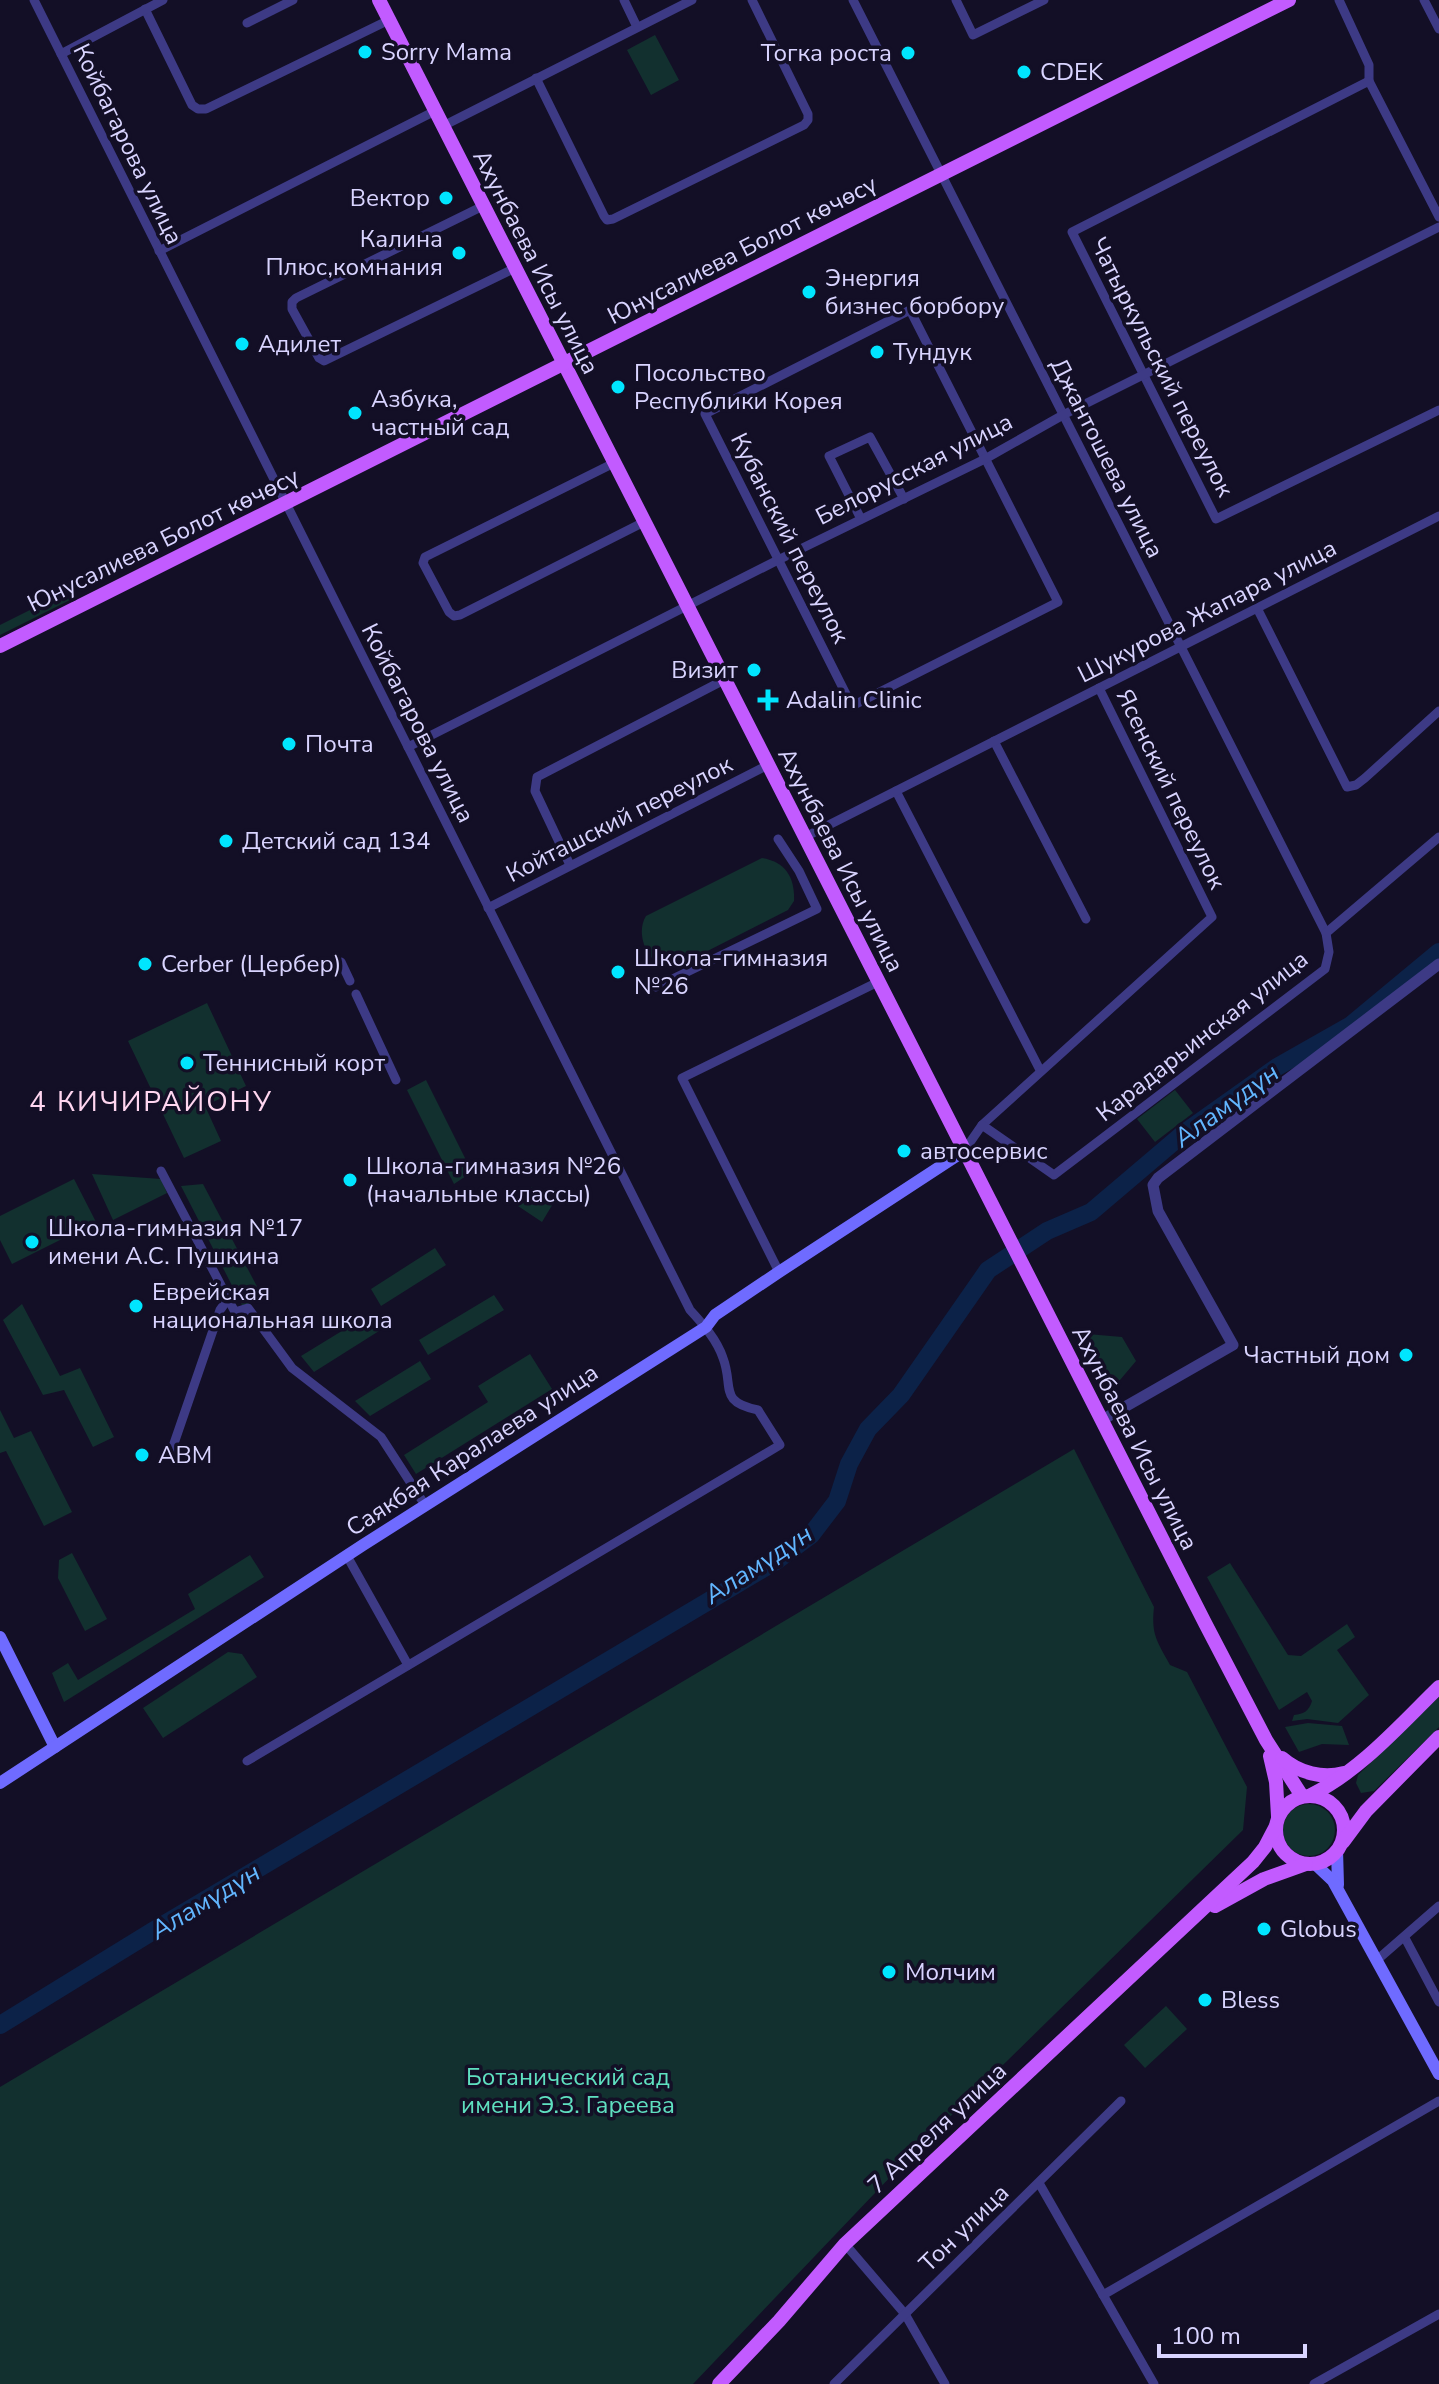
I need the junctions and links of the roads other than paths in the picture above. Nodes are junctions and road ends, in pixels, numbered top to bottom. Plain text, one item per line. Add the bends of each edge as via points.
1 (34, 0) edge
2 (163, 0) edge
3 (293, 0) edge
4 (379, 0) edge
5 (624, 0) edge
6 (692, 0) edge
7 (752, 0) edge
8 (853, 0) edge
9 (956, 0) edge
10 (1044, 0) edge
11 (1289, 0) edge
12 (1339, 0) edge
13 (1424, 0) edge
14 (145, 9) junction
15 (389, 20) junction
16 (247, 23) dead end
17 (637, 27) junction
18 (1439, 29) edge
19 (61, 54) junction
20 (536, 78) junction
21 (1369, 81) junction
22 (435, 111) junction
23 (443, 126) junction
24 (940, 174) junction
25 (483, 206) junction
26 (1439, 217) edge
27 (1439, 227) edge
28 (159, 251) junction
29 (515, 268) junction
30 (564, 365) junction
31 (1144, 375) junction
32 (1439, 410) edge
33 (1063, 415) junction
34 (985, 459) junction
35 (614, 463) junction
36 (904, 499) junction
37 (285, 504) junction
38 (1439, 516) edge
39 (861, 519) junction
40 (644, 522) junction
41 (778, 560) junction
42 (687, 606) junction
43 (1257, 608) junction
44 (0, 646) edge
45 (1181, 647) junction
46 (724, 680) junction
47 (1099, 688) junction
48 (1439, 711) edge
49 (994, 741) junction
50 (408, 747) junction
51 (768, 765) junction
52 (896, 791) junction
53 (805, 837) junction
54 (1439, 837) edge
55 (778, 839) dead end
56 (570, 865) junction
57 (488, 908) junction
58 (1086, 919) dead end
59 (1326, 933) junction
60 (341, 962) dead end
61 (1439, 964) edge
62 (350, 981) dead end
63 (878, 982) junction
64 (656, 987) dead end
65 (356, 994) dead end
66 (1040, 1070) junction
67 (396, 1080) dead end
68 (982, 1125) junction
69 (964, 1151) junction
70 (161, 1171) dead end
71 (779, 1272) junction
72 (228, 1299) junction
73 (706, 1327) junction
74 (1102, 1420) junction
75 (170, 1455) dead end
76 (425, 1505) junction
77 (347, 1556) junction
78 (0, 1637) edge
79 (408, 1665) junction
80 (1439, 1687) edge
81 (1439, 1737) edge
82 (1266, 1740) junction
83 (55, 1747) junction
84 (247, 1761) dead end
85 (1351, 1771) junction
86 (0, 1783) edge
87 (1307, 1796) junction
88 (1277, 1821) junction
89 (1339, 1848) junction
90 (1311, 1864) junction
91 (1340, 1892) junction
92 (1439, 1906) edge
93 (1197, 1916) junction
94 (1405, 1938) junction
95 (1377, 1960) junction
96 (1439, 2002) edge
97 (1439, 2074) edge
98 (1121, 2101) dead end
99 (1439, 2101) edge
100 (1039, 2183) junction
101 (845, 2244) junction
102 (1103, 2295) junction
103 (905, 2314) junction
104 (1439, 2314) edge
105 (719, 2384) edge
106 (834, 2384) edge
107 (945, 2384) edge
108 (1154, 2384) edge
109 (1314, 2384) edge

1 - 19 street, Койбагарова улица
2 - 14 street
3 - 16 street
4 - 15 main road, Ахунбаева Исы улица
5 - 17 street
6 - 17 street
7 - 20 street via 808,120 613,219 604,216
8 - 24 street, Джантошева улица
9 - 10 street via 973,35
11 - 24 main road, Юнусалиева Болот көчөсү
12 - 21 street via 1369,65
13 - 18 street
14 - 15 street via 198,109
14 - 19 street
15 - 22 main road, Ахунбаева Исы улица
17 - 20 street
19 - 28 street, Койбагарова улица
20 - 23 street
21 - 26 street
21 - 31 street, Чатыркульский переулок via 1072,232
22 - 23 main road, Ахунбаева Исы улица
22 - 28 street
23 - 25 main road, Ахунбаева Исы улица
24 - 30 main road, Юнусалиева Болот көчөсү
24 - 33 street, Джантошева улица
25 - 29 main road, Ахунбаева Исы улица
25 - 29 street via 296,298 292,309 324,361
27 - 31 street, Белорусская улица
28 - 37 street, Койбагарова улица
29 - 30 main road, Ахунбаева Исы улица
30 - 35 main road, Ахунбаева Исы улица
30 - 37 main road, Юнусалиева Болот көчөсү
31 - 32 street, Чатыркульский переулок via 1216,519
31 - 33 street, Белорусская улица
33 - 34 street, Белорусская улица
33 - 45 street, Джантошева улица
34 - 36 street, Белорусская улица
34 - 41 street, Кубанский переулок via 1058,602 852,706
34 - 41 street, Кубанский переулок via 910,310 705,414
35 - 40 main road, Ахунбаева Исы улица
35 - 40 street via 425,557 423,563 449,612 460,615
36 - 39 street, Белорусская улица
36 - 39 street via 870,437 829,456
37 - 44 main road, Юнусалиева Болот көчөсү
37 - 50 street, Койбагарова улица
38 - 43 street, Шукурова Жапара улица
39 - 41 street, Белорусская улица
40 - 42 main road, Ахунбаева Исы улица
41 - 42 street, Белорусская улица
42 - 46 main road, Ахунбаева Исы улица
42 - 50 street, Белорусская улица
43 - 45 street, Шукурова Жапара улица
43 - 48 street via 1347,787 1365,778
45 - 47 street, Шукурова Жапара улица
45 - 59 street, Джантошева улица
46 - 51 main road, Ахунбаева Исы улица
46 - 56 street via 537,777 535,791
47 - 49 street, Шукурова Жапара улица
47 - 66 street, Ясенский переулок via 1212,917
49 - 52 street, Шукурова Жапара улица
49 - 58 street
50 - 57 street, Койбагарова улица
51 - 53 main road, Ахунбаева Исы улица
51 - 56 street, Койташский переулок
52 - 53 street, Шукурова Жапара улица
52 - 66 street
53 - 63 main road, Ахунбаева Исы улица
54 - 59 street, Карадарьинская улица
55 - 64 street via 817,909
56 - 57 street, Койташский переулок
57 - 73 street, Койбагарова улица via 690,1310
59 - 68 street, Карадарьинская улица via 1325,969 1054,1175
60 - 62 street
61 - 74 street via 1158,1178 1153,1185 1158,1211 1233,1345
63 - 69 main road, Ахунбаева Исы улица
63 - 71 street via 682,1078
65 - 67 street
66 - 68 street, Ясенский переулок
68 - 69 street
69 - 71 main road, Саякбая Каралаева улица
69 - 74 main road, Ахунбаева Исы улица
70 - 72 street
71 - 73 main road, Саякбая Каралаева улица via 715,1315
72 - 75 street
72 - 76 street via 235,1312 248,1308 292,1368 381,1437
73 - 76 main road, Саякбая Каралаева улица
73 - 79 street, Койбагарова улица via 724,1359 732,1400 758,1410 780,1445
74 - 82 main road, Ахунбаева Исы улица
76 - 77 main road, Саякбая Каралаева улица
77 - 79 street
77 - 83 main road, Саякбая Каралаева улица
78 - 83 main road
79 - 84 street
80 - 85 main road
81 - 89 main road via 1366,1811
82 - 85 main road via 1285,1761 1305,1771 1334,1776
82 - 87 main road, Ахунбаева Исы улица
82 - 88 main road, Ахунбаева Исы улица via 1276,1782
83 - 86 main road, Саякбая Каралаева улица
85 - 87 main road
87 - 88 main road via 1291,1800
87 - 89 main road via 1321,1797 1337,1808 1344,1826
88 - 90 main road via 1285,1854
88 - 93 main road, 7 Апреля улица via 1253,1862
89 - 90 main road
89 - 91 main road
90 - 91 main road
90 - 93 main road, 7 Апреля улица via 1264,1879
91 - 95 main road
92 - 94 street
93 - 101 main road, 7 Апреля улица
94 - 95 street
94 - 96 street
95 - 97 main road
98 - 100 street, Тон улица
99 - 102 street
100 - 102 street
100 - 103 street, Тон улица
101 - 103 street
101 - 105 main road, 7 Апреля улица
102 - 108 street
103 - 106 street, Тон улица
103 - 107 street
104 - 109 street

